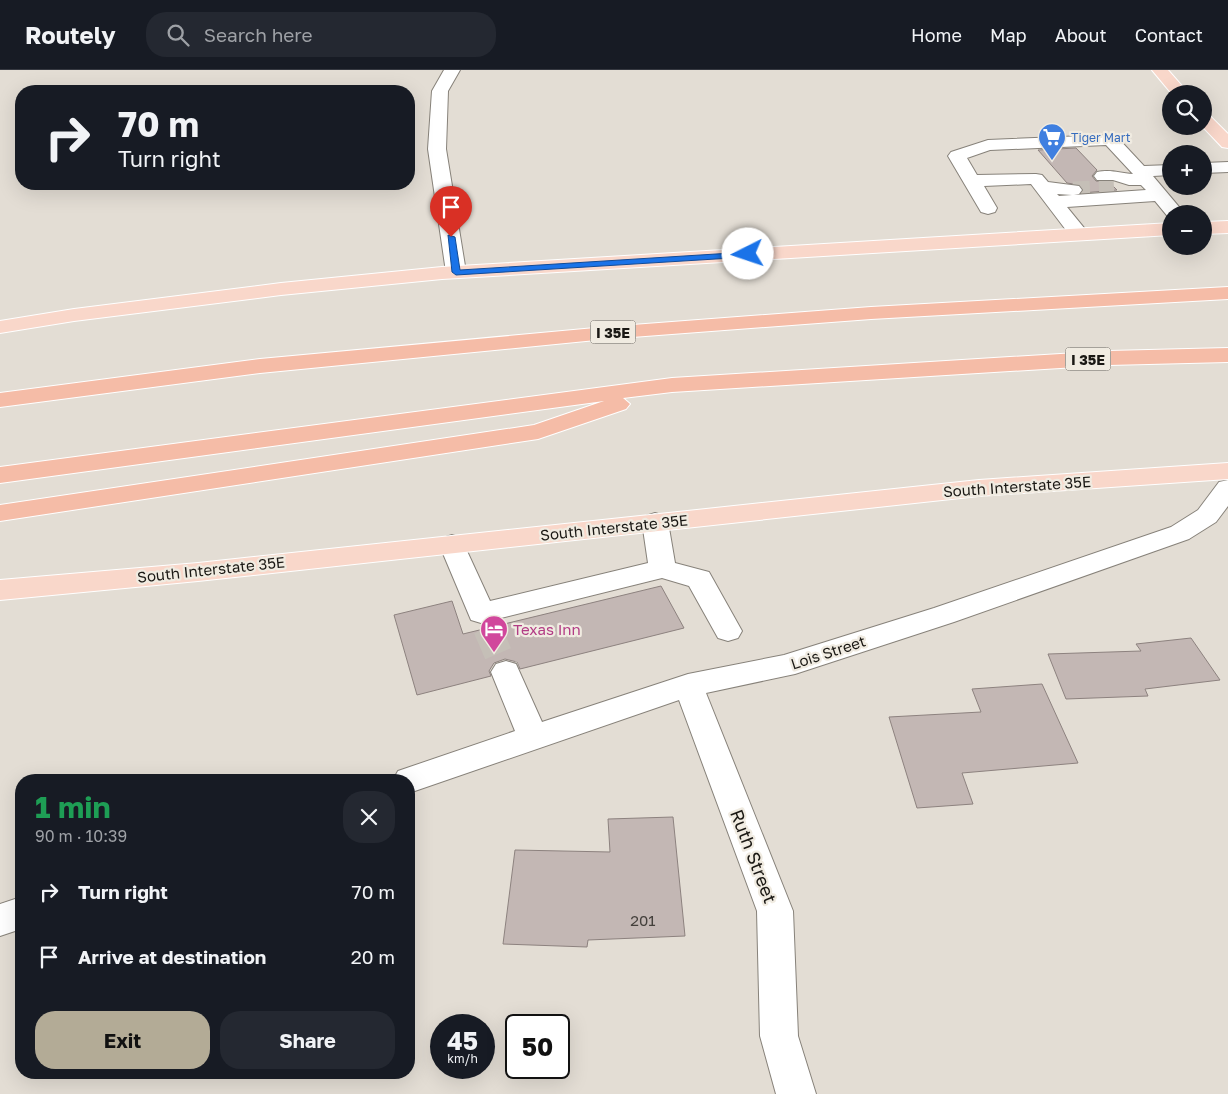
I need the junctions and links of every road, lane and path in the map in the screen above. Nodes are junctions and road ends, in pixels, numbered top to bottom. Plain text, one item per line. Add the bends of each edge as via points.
1 (452, 70) edge
2 (1160, 70) edge
3 (1173, 85) edge
4 (1212, 127) edge
5 (1228, 143) edge
6 (1228, 167) edge
7 (1212, 168) edge
8 (1162, 172) edge
9 (1126, 179) junction
10 (972, 182) junction
11 (1068, 184) tunnel mouth
12 (1042, 187) junction
13 (1160, 196) junction
14 (1054, 202) junction
15 (1168, 205) edge
16 (988, 208) dead end
17 (1228, 227) edge
18 (1212, 228) edge
19 (1162, 229) edge
20 (1079, 234) junction
21 (456, 272) junction
22 (1228, 294) edge
23 (0, 327) edge
24 (1228, 355) edge
25 (672, 385) junction
26 (0, 400) edge
27 (1228, 471) edge
28 (0, 475) edge
29 (1228, 488) edge
30 (0, 513) edge
31 (655, 522) junction
32 (452, 544) junction
33 (662, 569) junction
34 (0, 590) edge
35 (728, 631) dead end
36 (506, 672) tunnel mouth
37 (688, 685) junction
38 (533, 738) junction
39 (415, 778) edge
40 (15, 915) edge
41 (0, 920) edge
42 (796, 1094) edge

1 - 21 street via 440,91 437,149
2 - 3 main road
4 - 5 main road
6 - 7 street
8 - 9 street
9 - 10 street via 1110,140 988,146 958,156
9 - 13 street
10 - 12 street via 1036,179
10 - 16 street
11 - 12 street via 1050,178
12 - 14 street
13 - 14 street
13 - 15 street
14 - 20 street
17 - 18 main road
19 - 20 main road
20 - 21 main road
21 - 23 main road via 300,287
22 - 26 highway, I 35E via 871,313 606,333 260,366
24 - 25 highway, I 35E via 1071,360
25 - 28 highway, I 35E
25 - 30 highway via 538,432
27 - 31 main road, South Interstate 35E via 979,488
29 - 37 street, Lois Street via 1207,516 1180,533 785,666
31 - 32 main road, South Interstate 35E
31 - 33 street
32 - 33 street via 484,620
32 - 34 main road, South Interstate 35E
33 - 35 street via 699,579
36 - 38 street
37 - 38 street, Lois Street
37 - 42 street, Ruth Street via 775,911 779,1036
38 - 39 street, Lois Street
40 - 41 street

